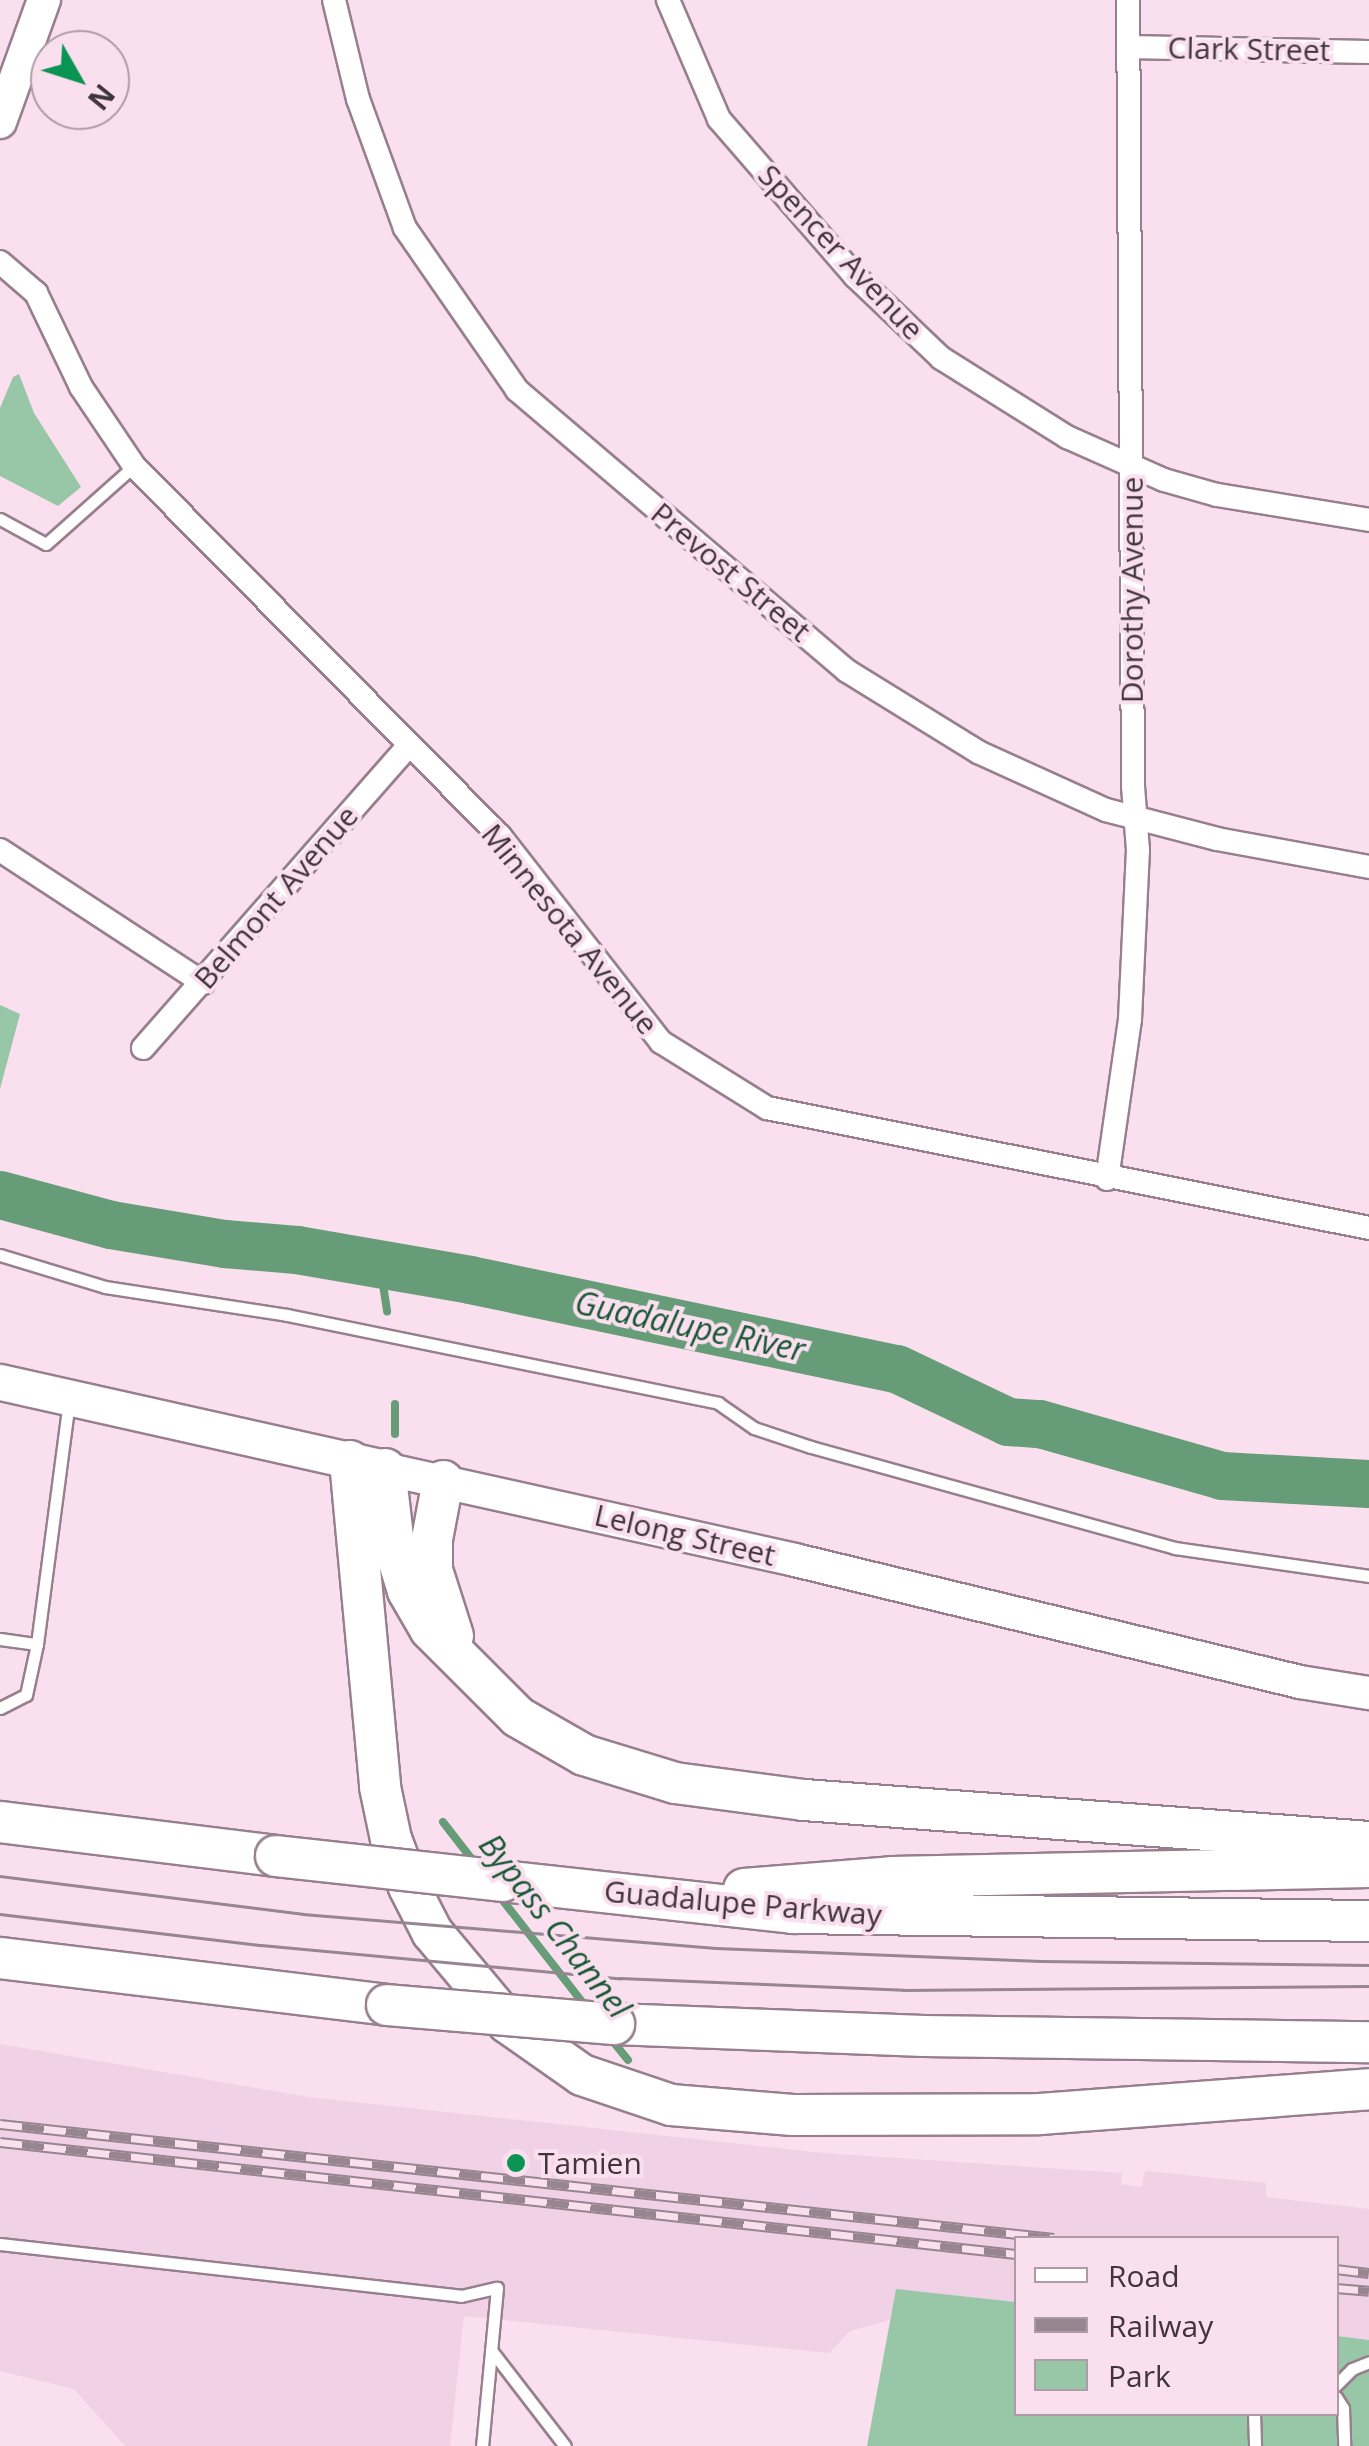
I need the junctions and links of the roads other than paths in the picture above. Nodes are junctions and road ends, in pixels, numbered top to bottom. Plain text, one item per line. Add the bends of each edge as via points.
1 (44, 0) edge
2 (334, 0) edge
3 (668, 0) edge
4 (1128, 0) edge
5 (1128, 47) junction
6 (1369, 52) edge
7 (0, 120) edge
8 (0, 262) edge
9 (134, 466) junction
10 (1132, 467) junction
11 (0, 519) edge
12 (1369, 520) edge
13 (408, 745) junction
14 (1135, 819) junction
15 (0, 850) edge
16 (1369, 867) edge
17 (203, 983) junction
18 (143, 1048) dead end
19 (1106, 1179) junction
20 (1369, 1228) edge
21 (0, 1255) edge
22 (0, 1382) edge
23 (70, 1397) junction
24 (368, 1465) junction
25 (443, 1481) junction
26 (1369, 1576) edge
27 (0, 1639) edge
28 (37, 1644) junction
29 (463, 1658) junction
30 (1369, 1693) edge
31 (0, 1708) edge
32 (0, 1822) edge
33 (1369, 1842) edge
34 (1369, 1867) edge
35 (660, 1896) junction
36 (1369, 1921) edge
37 (0, 1958) edge
38 (1369, 2042) edge
39 (1369, 2089) edge
40 (0, 2244) edge
41 (491, 2350) junction
42 (1369, 2362) edge
43 (1339, 2382) edge
44 (1339, 2401) edge
45 (1254, 2416) edge
46 (482, 2446) edge
47 (565, 2446) edge
48 (1254, 2446) edge
49 (1344, 2446) edge

1 - 7 main road
2 - 14 street, Prevost Street via 358,99 405,228 516,390 847,671 978,752
3 - 10 street, Spencer Avenue via 719,118 854,276 942,358 1068,437
4 - 5 street, Dorothy Avenue
5 - 6 street, Clark Street
5 - 10 street, Dorothy Avenue
8 - 9 street, Minnesota Avenue via 36,292 80,387
9 - 11 lane via 46,544
9 - 13 street, Minnesota Avenue
10 - 12 street, Spencer Avenue via 1217,496
10 - 14 street, Dorothy Avenue
13 - 17 street, Belmont Avenue
13 - 19 street, Minnesota Avenue via 500,836 661,1042 767,1108
14 - 16 street, Prevost Street
14 - 19 street, Dorothy Avenue via 1130,1018
15 - 17 street
17 - 18 street, Belmont Avenue
19 - 20 street, Minnesota Avenue
21 - 26 lane via 105,1287 287,1315 718,1402 754,1428 811,1447 1175,1548
22 - 23 main road, Lelong Street
23 - 24 main road, Lelong Street
23 - 28 lane
24 - 25 main road, Lelong Street
24 - 29 highway via 408,1591 430,1629
24 - 39 highway via 380,1787 391,1839 432,1932 482,1996 582,2076 671,2106 793,2115 1040,2114
25 - 29 highway via 432,1570
25 - 30 main road, Lelong Street
27 - 28 lane
28 - 31 lane via 26,1695
29 - 33 highway via 488,1690 550,1738 626,1771 674,1783 904,1809
32 - 35 highway, Guadalupe Parkway, bridge
34 - 35 highway via 892,1877
35 - 36 highway, Guadalupe Parkway via 871,1916
37 - 38 highway, bridge via 614,2024
40 - 41 lane via 460,2296 496,2288
41 - 46 lane
41 - 47 lane
42 - 43 lane
44 - 49 lane
45 - 48 lane

